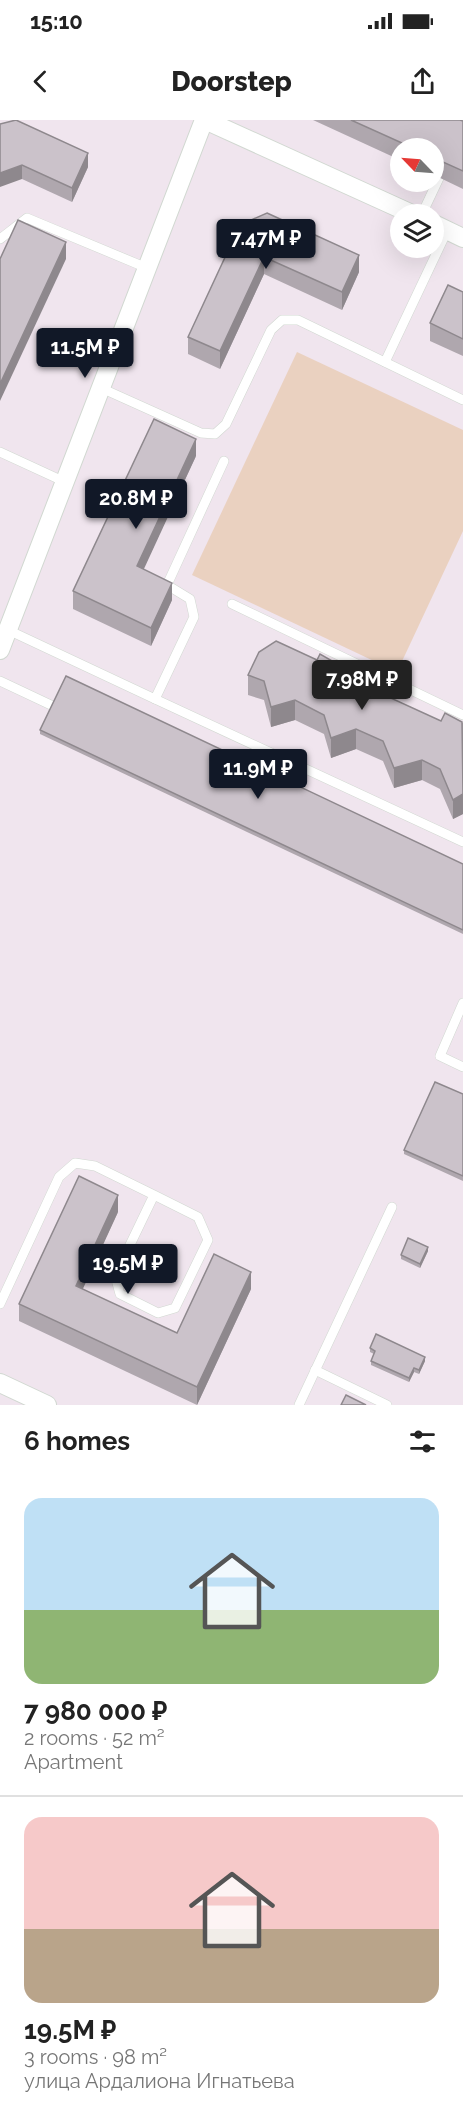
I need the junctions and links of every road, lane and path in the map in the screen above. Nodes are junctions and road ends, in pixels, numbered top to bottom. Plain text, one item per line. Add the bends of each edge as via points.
1 (204, 120) edge
2 (232, 126) edge
3 (392, 204) edge
4 (448, 231) edge
5 (0, 239) edge
6 (147, 268) junction
7 (385, 362) junction
8 (101, 388) junction
9 (463, 400) edge
10 (0, 452) edge
11 (224, 461) dead end
12 (65, 482) junction
13 (232, 604) dead end
14 (8, 630) junction
15 (0, 650) edge
16 (0, 681) edge
17 (155, 699) junction
18 (53, 706) edge
19 (463, 715) edge
20 (463, 842) edge
21 (463, 1003) edge
22 (463, 1067) edge
23 (154, 1194) junction
24 (392, 1207) dead end
25 (0, 1304) edge
26 (315, 1370) junction
27 (0, 1383) edge
28 (47, 1405) edge
29 (299, 1405) edge
30 (387, 1405) edge

1 - 2 street
1 - 6 street
2 - 3 street
4 - 7 lane
5 - 6 lane via 27,218
6 - 8 street
7 - 8 lane via 298,320 282,320 271,330 226,424 215,434 201,433
7 - 9 lane
8 - 12 street
10 - 12 lane
11 - 17 lane via 167,585 190,599 194,617
12 - 14 street
13 - 19 lane
14 - 15 street
14 - 17 lane
16 - 18 lane
17 - 20 lane
21 - 22 lane via 440,1056
23 - 23 lane via 115,1276 120,1294 158,1313 175,1308 208,1240 198,1217
23 - 25 lane via 95,1166 75,1163 59,1177
24 - 26 lane
26 - 29 lane
26 - 30 lane
27 - 28 street

